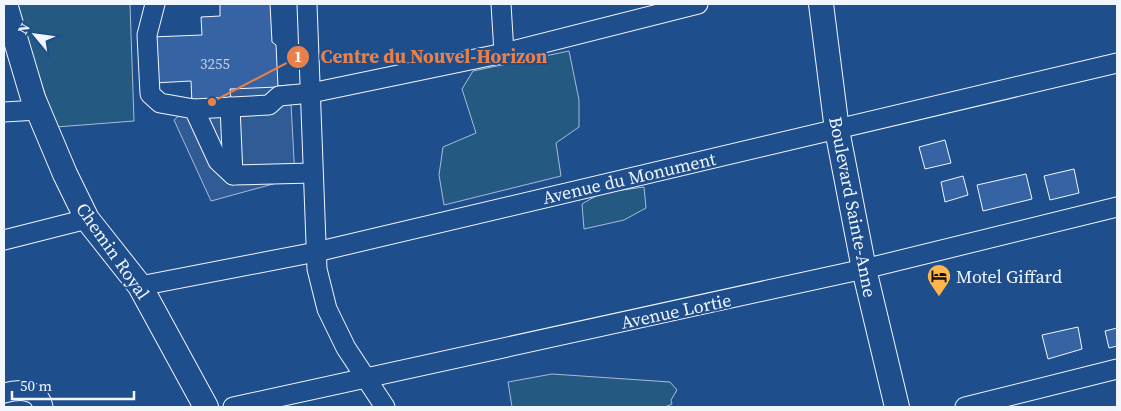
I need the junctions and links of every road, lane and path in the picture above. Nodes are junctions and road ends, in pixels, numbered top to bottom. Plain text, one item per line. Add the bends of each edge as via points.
1 (5, 4) edge
2 (155, 4) edge
3 (307, 4) edge
4 (501, 4) edge
5 (692, 4) edge
6 (821, 4) edge
7 (504, 53) junction
8 (1117, 63) edge
9 (311, 93) junction
10 (230, 107) junction
11 (194, 109) junction
12 (38, 110) junction
13 (4, 112) edge
14 (837, 130) junction
15 (312, 173) junction
16 (233, 175) junction
17 (1117, 207) edge
18 (87, 219) junction
19 (4, 240) edge
20 (316, 252) junction
21 (864, 269) junction
22 (140, 286) junction
23 (1117, 369) edge
24 (366, 379) junction
25 (4, 392) edge
26 (38, 400) edge
27 (206, 407) edge
28 (233, 407) edge
29 (385, 407) edge
30 (897, 407) edge
31 (965, 407) edge

1 - 12 main road, Chemin Royal
2 - 11 street via 147,35 150,94 160,103
3 - 9 street
4 - 7 street
5 - 7 street
6 - 14 main road, Boulevard Sainte-Anne
7 - 9 street
8 - 14 street, Avenue du Monument
9 - 10 street via 280,96 269,105
9 - 15 street
10 - 11 street
10 - 16 street
11 - 16 street via 218,161
12 - 13 street
12 - 18 main road, Chemin Royal via 64,174
14 - 20 street, Avenue du Monument
14 - 21 main road, Boulevard Sainte-Anne
15 - 16 street
15 - 20 street
17 - 21 street, Avenue Lortie
18 - 19 street
18 - 22 main road, Chemin Royal
20 - 22 street, Avenue du Monument
20 - 24 street via 317,269 328,309 346,348
21 - 24 street, Avenue Lortie
21 - 30 main road, Boulevard Sainte-Anne
22 - 27 main road, Chemin Royal
23 - 31 street
24 - 28 street, Avenue Lortie
24 - 29 street
25 - 26 street via 18,389

